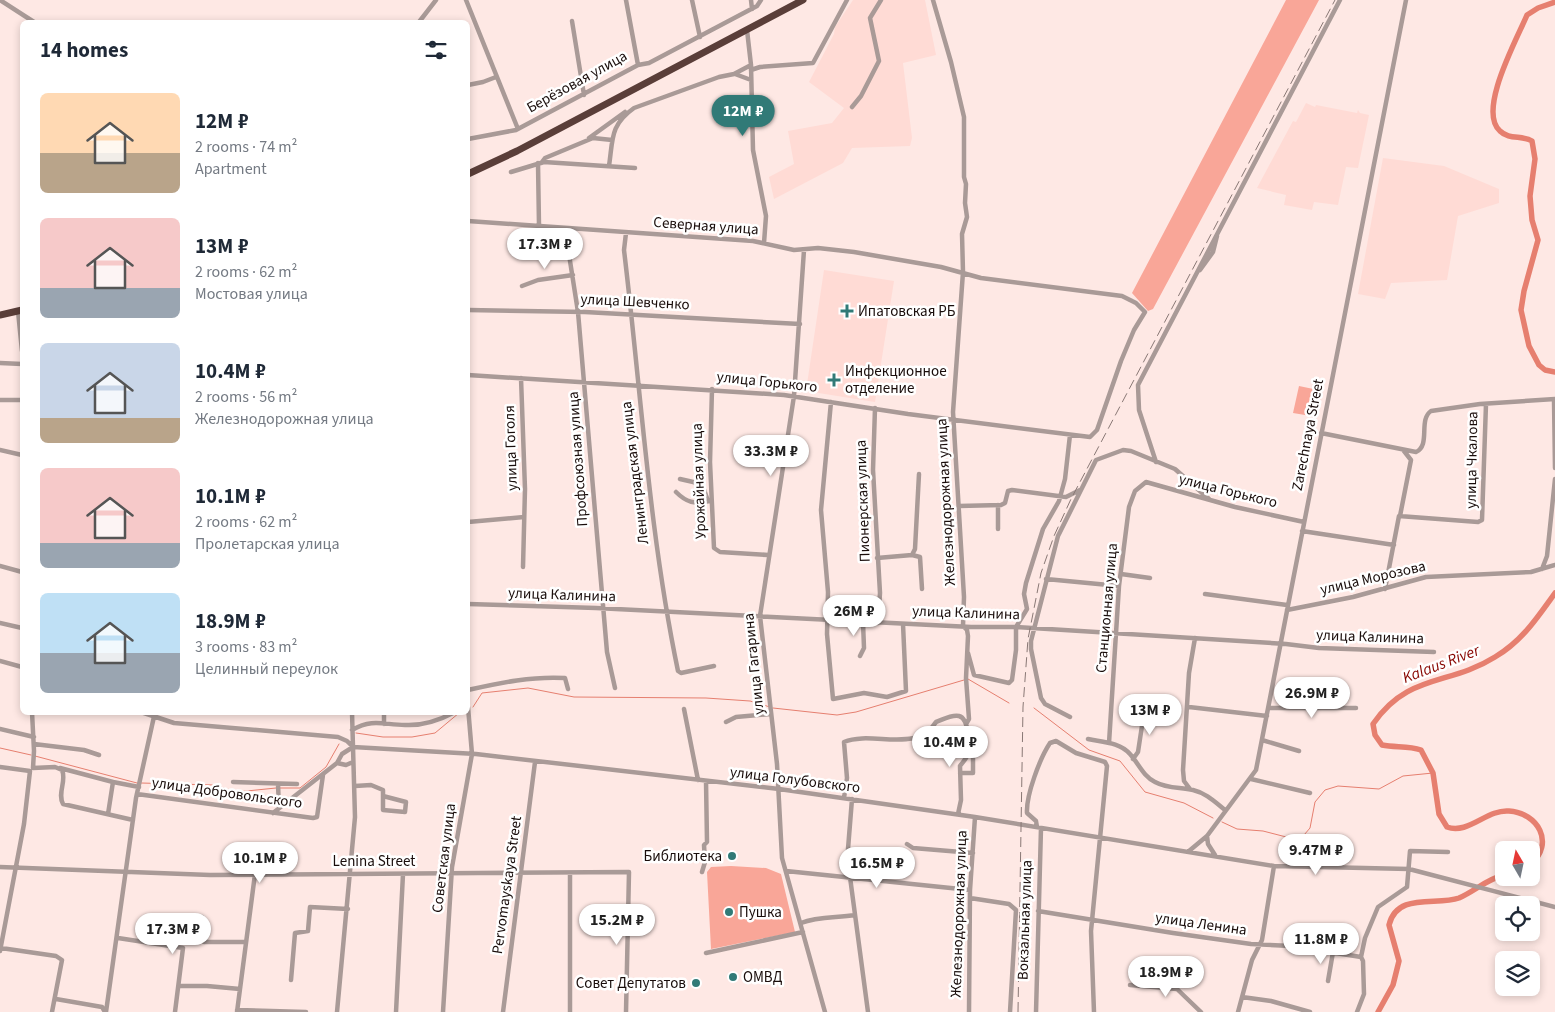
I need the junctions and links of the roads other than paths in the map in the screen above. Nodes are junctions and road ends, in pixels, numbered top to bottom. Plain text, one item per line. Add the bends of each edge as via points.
1 (0, 0) edge
2 (436, 0) edge
3 (466, 0) edge
4 (626, 0) edge
5 (692, 0) edge
6 (750, 0) edge
7 (761, 0) edge
8 (803, 0) edge
9 (847, 0) edge
10 (881, 0) edge
11 (933, 0) edge
12 (1340, 0) edge
13 (1406, 0) edge
14 (752, 9) junction
15 (31, 20) edge
16 (421, 20) edge
17 (572, 21) dead end
18 (747, 30) junction
19 (700, 36) junction
20 (638, 65) junction
21 (751, 67) junction
22 (734, 74) junction
23 (496, 77) junction
24 (751, 80) junction
25 (470, 85) edge
26 (584, 95) junction
27 (852, 107) dead end
28 (634, 108) junction
29 (518, 129) junction
30 (470, 139) edge
31 (612, 140) junction
32 (579, 144) junction
33 (540, 163) junction
34 (609, 166) junction
35 (635, 168) dead end
36 (511, 172) dead end
37 (470, 173) edge
38 (470, 221) edge
39 (539, 226) junction
40 (565, 228) junction
41 (626, 234) junction
42 (764, 242) junction
43 (804, 250) junction
44 (963, 272) junction
45 (573, 275) junction
46 (522, 286) dead end
47 (20, 310) edge
48 (470, 310) edge
49 (578, 312) junction
50 (631, 314) junction
51 (0, 315) edge
52 (800, 324) junction
53 (0, 363) edge
54 (20, 364) edge
55 (470, 375) edge
56 (521, 378) junction
57 (585, 382) junction
58 (637, 385) junction
59 (712, 389) junction
60 (794, 396) junction
61 (1554, 399) edge
62 (0, 400) edge
63 (20, 400) edge
64 (831, 402) junction
65 (1486, 404) junction
66 (874, 408) junction
67 (953, 420) junction
68 (1321, 433) junction
69 (1070, 435) junction
70 (0, 451) edge
71 (1404, 451) junction
72 (20, 455) edge
73 (1156, 462) junction
74 (1555, 468) edge
75 (919, 474) dead end
76 (680, 479) dead end
77 (1555, 479) edge
78 (1146, 482) joint
79 (710, 483) junction
80 (701, 484) junction
81 (1083, 488) junction
82 (676, 492) dead end
83 (1060, 496) junction
84 (1210, 500) junction
85 (710, 501) junction
86 (998, 505) junction
87 (959, 506) junction
88 (524, 517) junction
89 (1399, 517) junction
90 (470, 522) edge
91 (1304, 522) junction
92 (998, 529) dead end
93 (1302, 530) junction
94 (1394, 544) junction
95 (768, 555) junction
96 (912, 555) junction
97 (878, 558) junction
98 (1555, 565) edge
99 (0, 566) edge
100 (522, 567) dead end
101 (1542, 569) junction
102 (20, 571) edge
103 (1121, 574) junction
104 (1150, 578) dead end
105 (1046, 579) junction
106 (1119, 586) junction
107 (922, 589) dead end
108 (1385, 589) junction
109 (1204, 594) dead end
110 (470, 604) edge
111 (1287, 607) junction
112 (602, 608) junction
113 (667, 611) junction
114 (760, 616) junction
115 (826, 619) junction
116 (863, 622) junction
117 (0, 623) edge
118 (878, 623) junction
119 (903, 624) junction
120 (963, 626) junction
121 (1016, 627) junction
122 (20, 628) edge
123 (1035, 628) junction
124 (1116, 633) junction
125 (1195, 638) junction
126 (1282, 644) junction
127 (967, 652) junction
128 (1434, 652) dead end
129 (860, 656) dead end
130 (0, 661) edge
131 (20, 666) edge
132 (714, 666) dead end
133 (615, 688) dead end
134 (568, 689) dead end
135 (470, 690) edge
136 (1145, 706) dead end
137 (1189, 707) junction
138 (1268, 708) junction
139 (1356, 708) dead end
140 (684, 709) dead end
141 (771, 712) junction
142 (32, 715) edge
143 (154, 715) edge
144 (352, 715) edge
145 (450, 715) edge
146 (469, 715) edge
147 (1267, 716) junction
148 (1070, 717) dead end
149 (383, 719) edge
150 (726, 722) dead end
151 (966, 724) junction
152 (0, 729) edge
153 (352, 730) junction
154 (34, 737) junction
155 (1088, 739) dead end
156 (1262, 740) junction
157 (1109, 743) junction
158 (34, 744) junction
159 (973, 744) dead end
160 (353, 747) junction
161 (1299, 751) dead end
162 (99, 754) dead end
163 (472, 754) junction
164 (966, 757) junction
165 (973, 757) junction
166 (1133, 759) junction
167 (353, 762) junction
168 (535, 762) junction
169 (337, 763) junction
170 (0, 768) edge
171 (59, 768) junction
172 (32, 769) junction
173 (960, 773) junction
174 (323, 775) junction
175 (1251, 778) junction
176 (698, 780) junction
177 (706, 781) junction
178 (1184, 781) junction
179 (114, 782) junction
180 (233, 782) dead end
181 (278, 784) junction
182 (297, 784) dead end
183 (355, 786) junction
184 (779, 789) junction
185 (1178, 789) junction
186 (1190, 789) junction
187 (138, 790) junction
188 (1310, 793) dead end
189 (383, 796) junction
190 (844, 798) junction
191 (852, 799) junction
192 (279, 808) junction
193 (1225, 810) junction
194 (273, 813) junction
195 (108, 814) junction
196 (958, 814) junction
197 (974, 817) junction
198 (133, 820) junction
199 (1039, 828) junction
200 (1207, 836) junction
201 (1102, 837) junction
202 (906, 844) dead end
203 (1189, 851) junction
204 (1448, 852) dead end
205 (972, 853) junction
206 (1216, 856) junction
207 (1274, 866) junction
208 (0, 867) edge
209 (15, 868) junction
210 (1409, 869) junction
211 (786, 871) junction
212 (126, 872) junction
213 (452, 872) junction
214 (702, 872) dead end
215 (520, 873) junction
216 (570, 873) junction
217 (255, 874) junction
218 (350, 874) junction
219 (403, 874) junction
220 (850, 877) junction
221 (970, 890) junction
222 (970, 898) junction
223 (1555, 906) edge
224 (348, 909) junction
225 (1038, 911) junction
226 (856, 915) junction
227 (202, 918) dead end
228 (1093, 920) junction
229 (801, 923) junction
230 (803, 932) junction
231 (118, 938) junction
232 (246, 942) junction
233 (1259, 944) junction
234 (0, 950) edge
235 (1333, 952) junction
236 (706, 954) dead end
237 (1361, 957) junction
238 (291, 980) dead end
239 (1328, 981) dead end
240 (1130, 985) dead end
241 (179, 986) junction
242 (240, 989) junction
243 (1242, 997) junction
244 (56, 999) junction
245 (237, 1011) edge
246 (52, 1012) edge
247 (106, 1012) edge
248 (175, 1012) edge
249 (306, 1012) edge
250 (337, 1012) edge
251 (396, 1012) edge
252 (442, 1012) edge
253 (503, 1012) edge
254 (570, 1012) edge
255 (626, 1012) edge
256 (825, 1012) edge
257 (868, 1012) edge
258 (968, 1012) edge
259 (1010, 1012) edge
260 (1036, 1012) edge
261 (1094, 1012) edge
262 (1201, 1012) edge
263 (1238, 1012) edge
264 (1310, 1012) edge
265 (1357, 1012) edge

1 - 15 street
2 - 16 street
3 - 23 street
4 - 20 street, Берёзовая улица
5 - 19 street
6 - 14 street
7 - 14 street
8 - 18 highway
9 - 21 street via 813,63
10 - 27 street via 870,18 879,61
11 - 44 street, Железнодорожная улица via 964,122 967,217 962,234
12 - 73 street via 1218,230 1212,252 1197,273 1138,385 1139,410
13 - 68 street, Zarechnaya Street
14 - 19 street
17 - 26 street
18 - 21 street
18 - 37 highway
19 - 20 street via 650,63
20 - 26 street, Берёзовая улица
21 - 22 street
21 - 24 street
22 - 24 street
22 - 28 street
23 - 25 street
23 - 29 street
24 - 42 street via 753,150 766,216
26 - 29 street, Берёзовая улица
28 - 31 street via 614,128
28 - 32 street
29 - 30 street, Берёзовая улица
31 - 32 street via 599,138
31 - 34 street
32 - 33 street
33 - 34 street
33 - 36 street
33 - 39 street
34 - 35 street
38 - 39 street, Северная улица
39 - 40 street, Северная улица
40 - 41 street, Северная улица
40 - 45 street, Профсоюзная улица
41 - 42 street, Северная улица
41 - 50 street, Ленинградская улица via 624,250
42 - 43 street, Северная улица via 781,248
43 - 44 street, Северная улица via 830,248
43 - 52 street, улица Гагарина
44 - 67 street, Железнодорожная улица
44 - 69 street, улица Горького via 981,278 1126,297 1145,312 1121,361 1097,430 1090,437
45 - 46 street
45 - 49 street, Профсоюзная улица
47 - 51 highway
48 - 49 street, улица Шевченко
49 - 50 street, улица Шевченко
49 - 57 street, Профсоюзная улица
50 - 52 street, улица Шевченко
50 - 58 street, Ленинградская улица
52 - 60 street, улица Гагарина
53 - 54 street
55 - 56 street, улица Горького
56 - 57 street, улица Горького
56 - 88 street, улица Гоголя
57 - 58 street, улица Горького
57 - 112 street, Профсоюзная улица
58 - 59 street, улица Горького
58 - 113 street, Ленинградская улица via 649,498
59 - 60 street, улица Горького
59 - 79 street, Урожайная улица
60 - 64 street, улица Горького
60 - 95 street, улица Гагарина
61 - 65 street
61 - 74 street
62 - 63 street
64 - 66 street, улица Горького
64 - 115 street via 821,504 828,592
65 - 71 street via 1429,412 1421,449
65 - 89 street, улица Чкалова via 1482,520
66 - 67 street, улица Горького
66 - 97 street, Пионерская улица via 873,470
67 - 69 street, улица Горького
67 - 87 street, Железнодорожная улица
68 - 71 street
68 - 91 street, Zarechnaya Street
69 - 83 street
70 - 72 street
71 - 89 street via 1411,460
73 - 81 street via 1123,450 1100,457
73 - 84 street via 1175,469
75 - 96 street via 916,549
76 - 80 street
77 - 101 street via 1550,538
78 - 84 street, улица Горького
78 - 103 street, Станционная улица via 1136,489 1130,500
79 - 80 street
79 - 85 street, Урожайная улица
80 - 85 street
81 - 83 street via 1070,497
81 - 105 street via 1058,536
82 - 85 street via 687,502
83 - 86 street via 1012,490 1008,491 1006,502
83 - 121 street via 1044,529 1026,583 1024,594 1028,609
84 - 91 street, улица Горького
85 - 95 street, Урожайная улица via 715,550
86 - 87 street
86 - 92 street
87 - 120 street, Железнодорожная улица via 965,609
88 - 90 street
88 - 100 street, улица Гоголя
89 - 94 street
91 - 93 street, Zarechnaya Street
93 - 94 street
93 - 111 street, Zarechnaya Street
94 - 108 street
95 - 114 street, улица Гагарина
96 - 97 street
96 - 107 street via 920,557 922,562
97 - 118 street, Пионерская улица
98 - 101 street, улица Морозова
99 - 102 street
101 - 108 street, улица Морозова via 1426,577
103 - 104 street
103 - 106 street, Станционная улица
105 - 106 street
105 - 123 street
106 - 124 street, Станционная улица
108 - 111 street, улица Морозова
109 - 111 street, улица Морозова
110 - 112 street, улица Калинина
111 - 126 street, Zarechnaya Street
112 - 113 street, улица Калинина
112 - 133 street, Профсоюзная улица
113 - 114 street, улица Калинина
113 - 132 street, Ленинградская улица via 678,672
114 - 115 street, улица Калинина
114 - 141 street, улица Гагарина
115 - 116 street, улица Калинина
115 - 119 street via 833,700 864,693 887,697 906,691
116 - 118 street, улица Калинина
116 - 129 street via 864,648
117 - 122 street
118 - 119 street, улица Калинина
119 - 120 street, улица Калинина
120 - 121 street, улица Калинина
120 - 127 street, Железнодорожная улица via 967,630
121 - 123 street, улица Калинина
121 - 127 street via 1016,650 1009,683 974,675
123 - 124 street, улица Калинина
123 - 148 street via 1031,649 1041,698 1045,704
124 - 125 street, улица Калинина
124 - 157 street, Станционная улица
125 - 126 street, улица Калинина
125 - 137 street via 1190,665
126 - 128 street, улица Калинина
126 - 138 street, Zarechnaya Street
127 - 151 street, Железнодорожная улица via 969,719
130 - 131 street
134 - 135 street via 565,678 552,678 504,682
136 - 166 street via 1138,752
137 - 147 street
137 - 178 street
138 - 139 street
138 - 147 street, Zarechnaya Street
140 - 176 street
141 - 150 street via 736,717
141 - 184 street, улица Гагарина
142 - 154 street
143 - 160 street, улица Голубовского via 201,726 338,737
143 - 187 street
144 - 153 street
145 - 149 street via 442,720 406,726
146 - 163 street, Советская улица
147 - 156 street, Zarechnaya Street
149 - 153 street via 364,723
151 - 164 street, Железнодорожная улица
151 - 190 street via 962,717 953,716 936,722 930,732 908,739 844,742 848,778
152 - 154 street
153 - 160 street
154 - 158 street
155 - 157 street
156 - 161 street
156 - 175 street, Zarechnaya Street via 1256,770
157 - 166 street via 1123,747
158 - 162 street
158 - 172 street
159 - 165 street
160 - 163 street, улица Голубовского
160 - 167 street
160 - 169 street via 342,754
163 - 168 street, улица Голубовского
163 - 213 street, Советская улица
164 - 165 street
164 - 173 street, Железнодорожная улица
165 - 173 street via 972,773
166 - 185 street via 1154,782
167 - 169 street via 346,765
167 - 183 street
168 - 176 street, улица Голубовского
168 - 215 street, Pervomayskaya Street
169 - 174 street
170 - 172 street
171 - 172 street
171 - 179 street, улица Добровольского
171 - 195 street via 65,776 60,798 63,804
172 - 209 street
173 - 196 street, Железнодорожная улица
174 - 192 street
174 - 194 street, улица Добровольского via 317,817
175 - 188 street
175 - 193 street, Zarechnaya Street
176 - 177 street, улица Голубовского
177 - 184 street, улица Голубовского
177 - 214 street via 707,842
178 - 185 street
178 - 186 street
179 - 187 street, улица Добровольского
179 - 195 street
180 - 181 street
181 - 182 street
181 - 192 street
183 - 189 street via 383,790
183 - 218 street
184 - 190 street, улица Голубовского
184 - 211 street, улица Гагарина via 782,858
185 - 186 street
186 - 193 street
187 - 194 street, улица Добровольского
187 - 198 street
189 - 189 street via 383,810 405,812 406,802
190 - 191 street, улица Голубовского
191 - 196 street, улица Голубовского
191 - 220 street via 848,849
192 - 194 street
193 - 200 street, Zarechnaya Street
195 - 198 street
196 - 197 street, улица Голубовского
197 - 199 street, улица Голубовского
197 - 205 street, Железнодорожная улица
198 - 212 street
199 - 201 street, улица Голубовского
199 - 201 street, Вокзальная улица via 1027,813 1027,807 1035,774 1050,743 1056,741 1076,753 1101,760 1107,766
199 - 225 street, Вокзальная улица
200 - 203 street, Zarechnaya Street
200 - 206 street
201 - 203 street, улица Голубовского
201 - 228 street
202 - 205 street via 913,848
203 - 206 street, улица Голубовского
204 - 210 street via 1410,851
205 - 221 street, Железнодорожная улица
206 - 207 street, улица Голубовского
207 - 210 street, улица Голубовского
207 - 233 street
208 - 209 street, Lenina Street
209 - 212 street, Lenina Street
209 - 234 street
210 - 223 street, улица Голубовского
210 - 237 street via 1407,887 1378,908
211 - 220 street
211 - 229 street, улица Гагарина
212 - 217 street, Lenina Street
212 - 231 street
213 - 215 street, Lenina Street
213 - 219 street, Lenina Street
213 - 252 street, Советская улица
215 - 216 street, Lenina Street
215 - 253 street, Pervomayskaya Street
216 - 254 street
216 - 255 street, Lenina Street via 629,872
217 - 218 street, Lenina Street
217 - 232 street
218 - 219 street, Lenina Street
218 - 224 street
219 - 251 street
220 - 221 street
220 - 226 street
221 - 222 street, Железнодорожная улица
222 - 258 street, Железнодорожная улица
222 - 259 street, Вокзальная улица via 1014,906 1016,910
224 - 238 street via 310,907 308,931 295,933
224 - 250 street
225 - 228 street, улица Ленина
225 - 260 street, Вокзальная улица
226 - 229 street via 815,918
226 - 257 street
227 - 232 street via 204,942
228 - 233 street, улица Ленина
228 - 261 street via 1090,953
229 - 230 street, улица Гагарина
230 - 236 street
230 - 256 street, улица Гагарина
231 - 241 street via 183,948
231 - 247 street
232 - 242 street
233 - 235 street, улица Ленина
233 - 243 street
234 - 244 street via 60,958
235 - 237 street, улица Ленина
235 - 239 street
237 - 265 street via 1364,994
240 - 262 street via 1177,989
241 - 242 street
241 - 248 street
242 - 245 street
243 - 263 street
243 - 264 street
244 - 246 street
244 - 247 street via 102,1007
245 - 249 street

